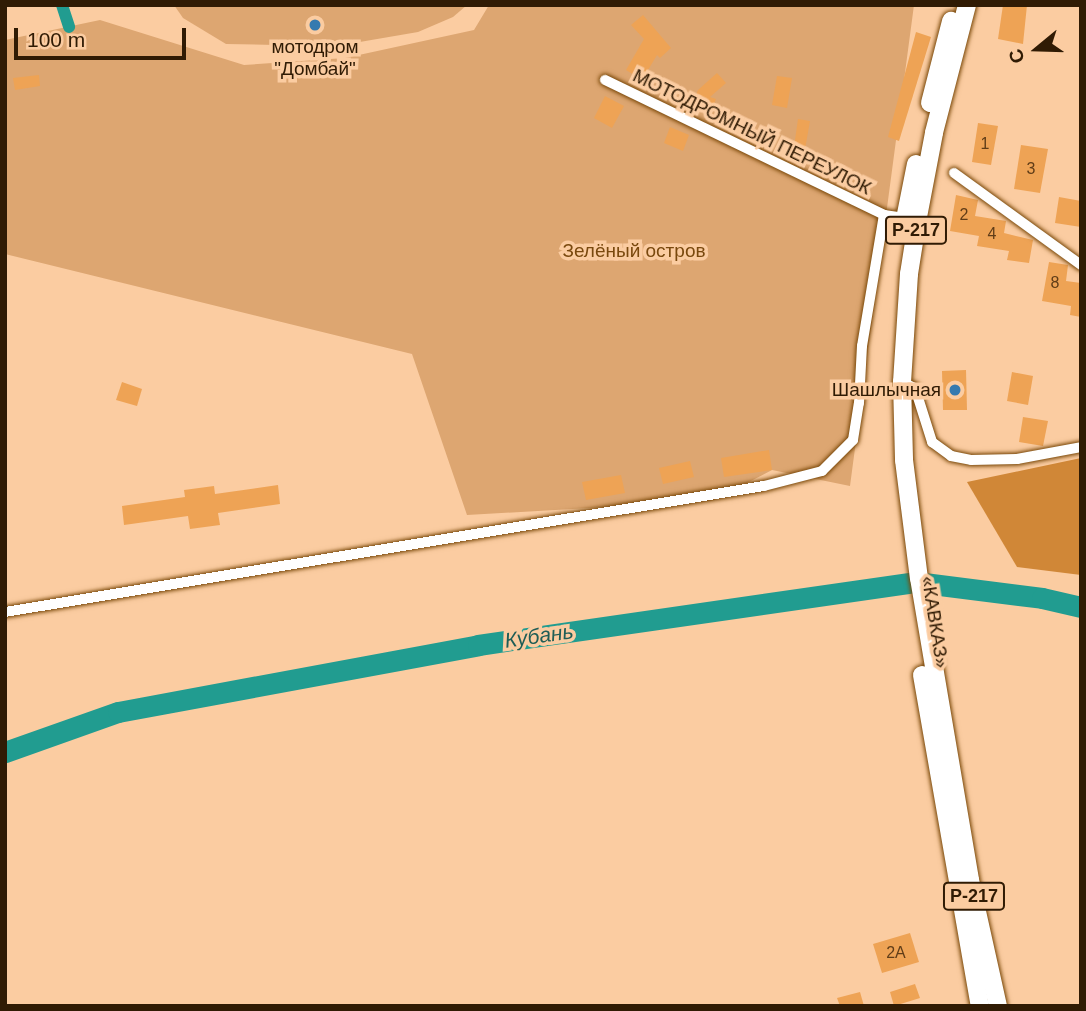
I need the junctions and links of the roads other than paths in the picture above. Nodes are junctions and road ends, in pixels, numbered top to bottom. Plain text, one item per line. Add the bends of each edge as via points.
1 (955, 5) edge
2 (967, 5) edge
3 (605, 80) dead end
4 (954, 173) dead end
5 (884, 215) junction
6 (905, 218) junction
7 (1081, 265) edge
8 (902, 382) junction
9 (1081, 447) edge
10 (899, 459) junction
11 (5, 612) edge
12 (947, 788) junction
13 (980, 1006) edge
14 (998, 1006) edge

1 - 6 highway, Р-217
2 - 8 highway, Р-217 via 918,217
3 - 5 street, МОТОДРОМНЫЙ ПЕРЕУЛОК
4 - 7 street
5 - 6 street, МОТОДРОМНЫЙ ПЕРЕУЛОК
5 - 11 street via 862,345 853,440 821,471 764,486
6 - 10 highway, Р-217 via 892,345
8 - 9 street via 915,387 932,442 951,456 1017,459
8 - 10 highway, Р-217
10 - 12 highway, «КАВКАЗ» / Р-217
12 - 13 highway, Р-217
12 - 14 highway, Р-217

